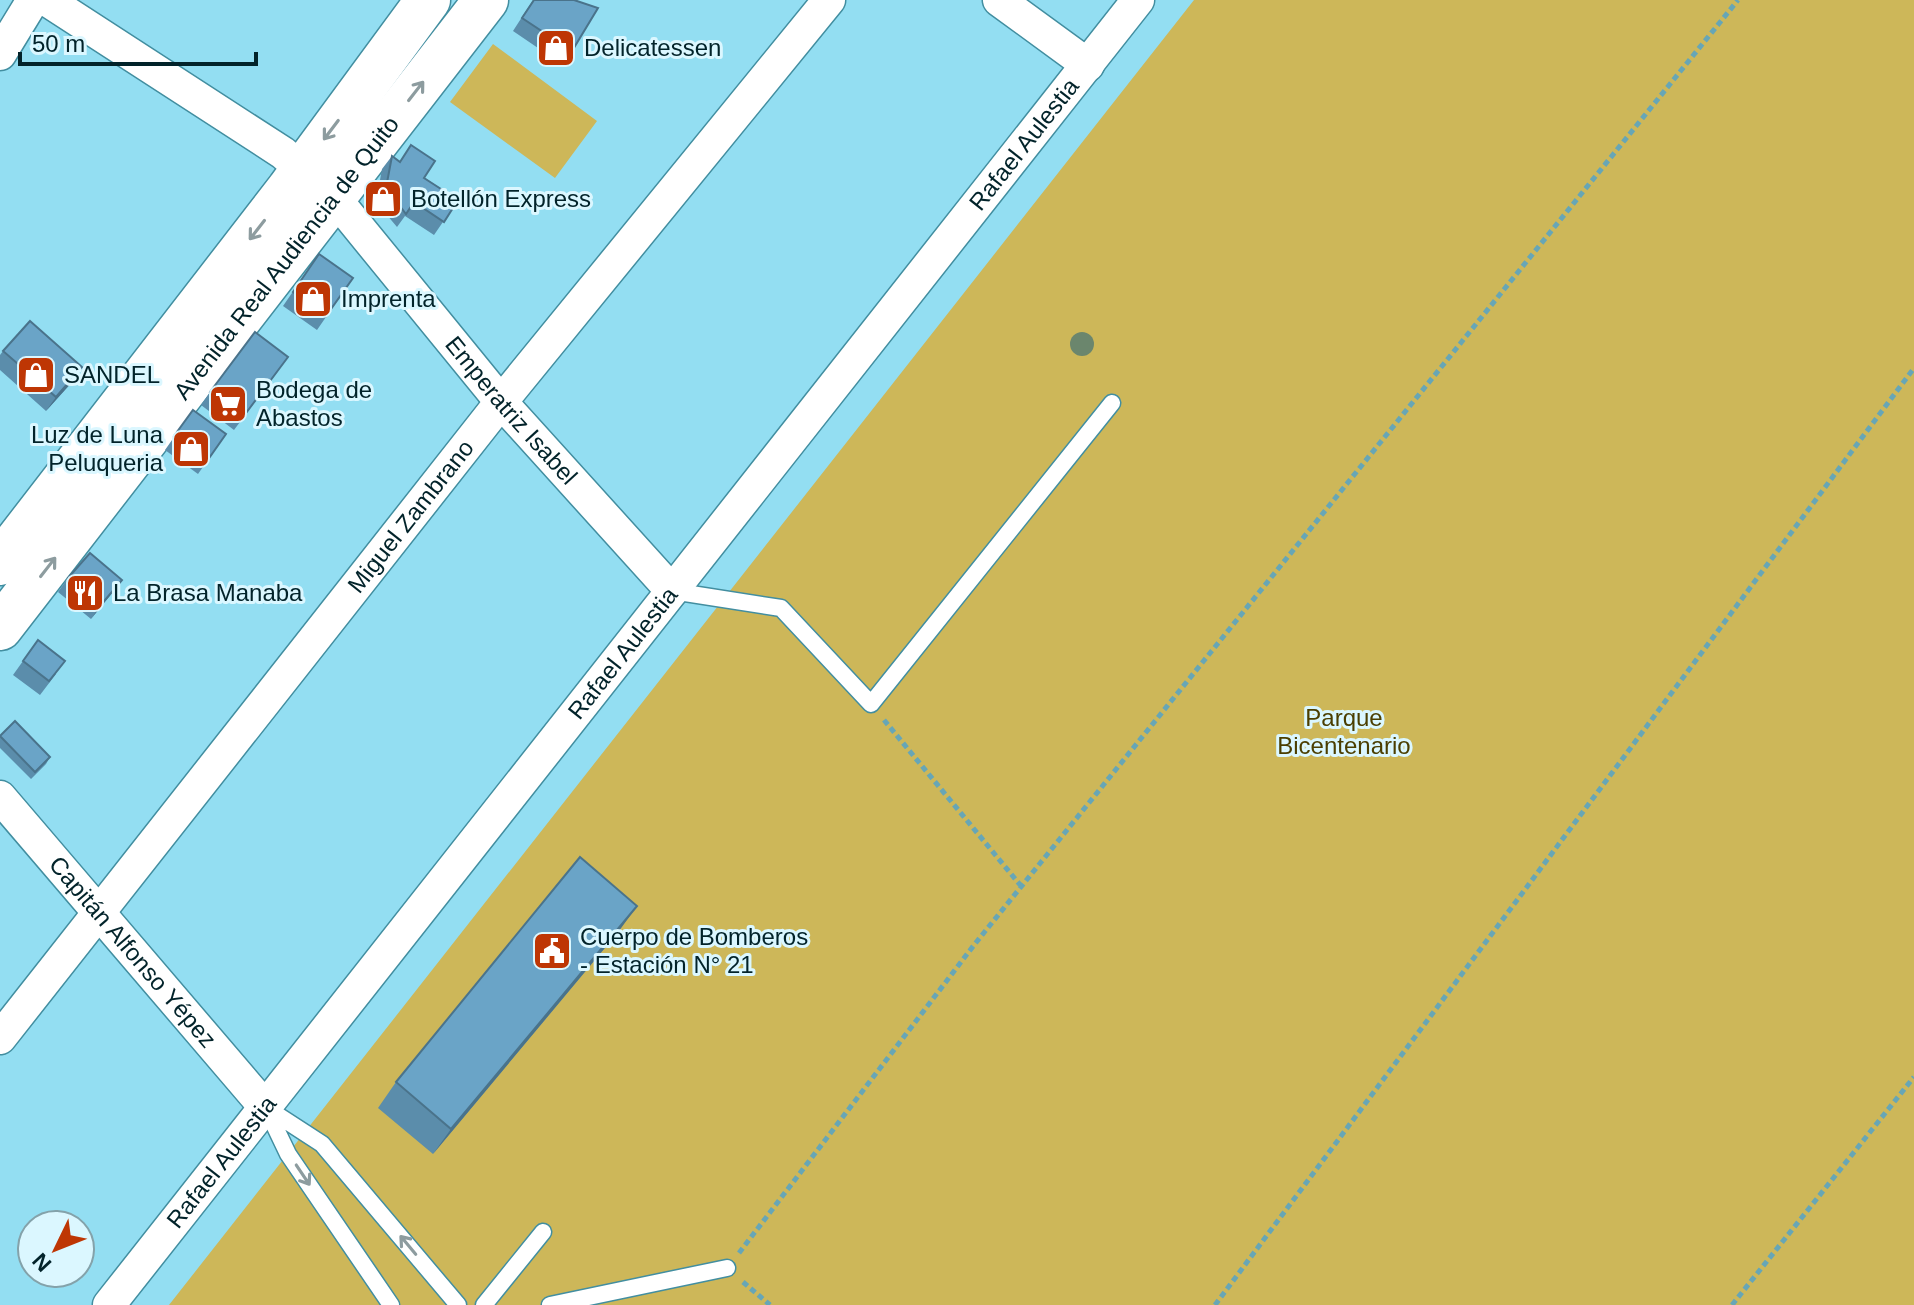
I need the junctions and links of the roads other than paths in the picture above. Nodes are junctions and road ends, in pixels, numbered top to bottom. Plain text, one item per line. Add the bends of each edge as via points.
1 (33, 0) edge
2 (47, 0) edge
3 (428, 0) edge
4 (486, 0) edge
5 (829, 0) edge
6 (999, 0) edge
7 (1138, 0) edge
8 (0, 54) edge
9 (1088, 65) junction
10 (318, 182) junction
11 (501, 402) junction
12 (1112, 403) dead end
13 (0, 563) edge
14 (672, 591) junction
15 (0, 628) edge
16 (0, 797) edge
17 (98, 913) junction
18 (0, 1038) edge
19 (265, 1107) junction
20 (543, 1232) dead end
21 (727, 1268) road end
22 (109, 1305) edge
23 (391, 1305) edge
24 (458, 1305) edge
25 (484, 1305) edge
26 (550, 1305) edge

1 - 8 street
2 - 10 street, Emperatriz Isabel
3 -> 10 street, Avenida Real Audiencia de Quito
10 -> 4 street, Avenida Real Audiencia de Quito
5 - 11 street, Miguel Zambrano
6 - 9 street
7 - 9 street, Rafael Aulestia
9 - 14 street, Rafael Aulestia
10 - 11 street, Emperatriz Isabel
10 -> 13 street, Avenida Real Audiencia de Quito
15 -> 10 street, Avenida Real Audiencia de Quito
11 - 14 street, Emperatriz Isabel
11 - 17 street, Miguel Zambrano
12 - 14 lane via 871,704 781,608
14 - 19 street, Rafael Aulestia
16 - 17 street, Capitán Alfonso Yépez
17 - 18 street, Miguel Zambrano
17 - 19 street, Capitán Alfonso Yépez
19 - 22 street, Rafael Aulestia
19 -> 23 lane via 288,1154
24 -> 19 lane via 322,1144
20 - 25 lane
21 - 26 lane

